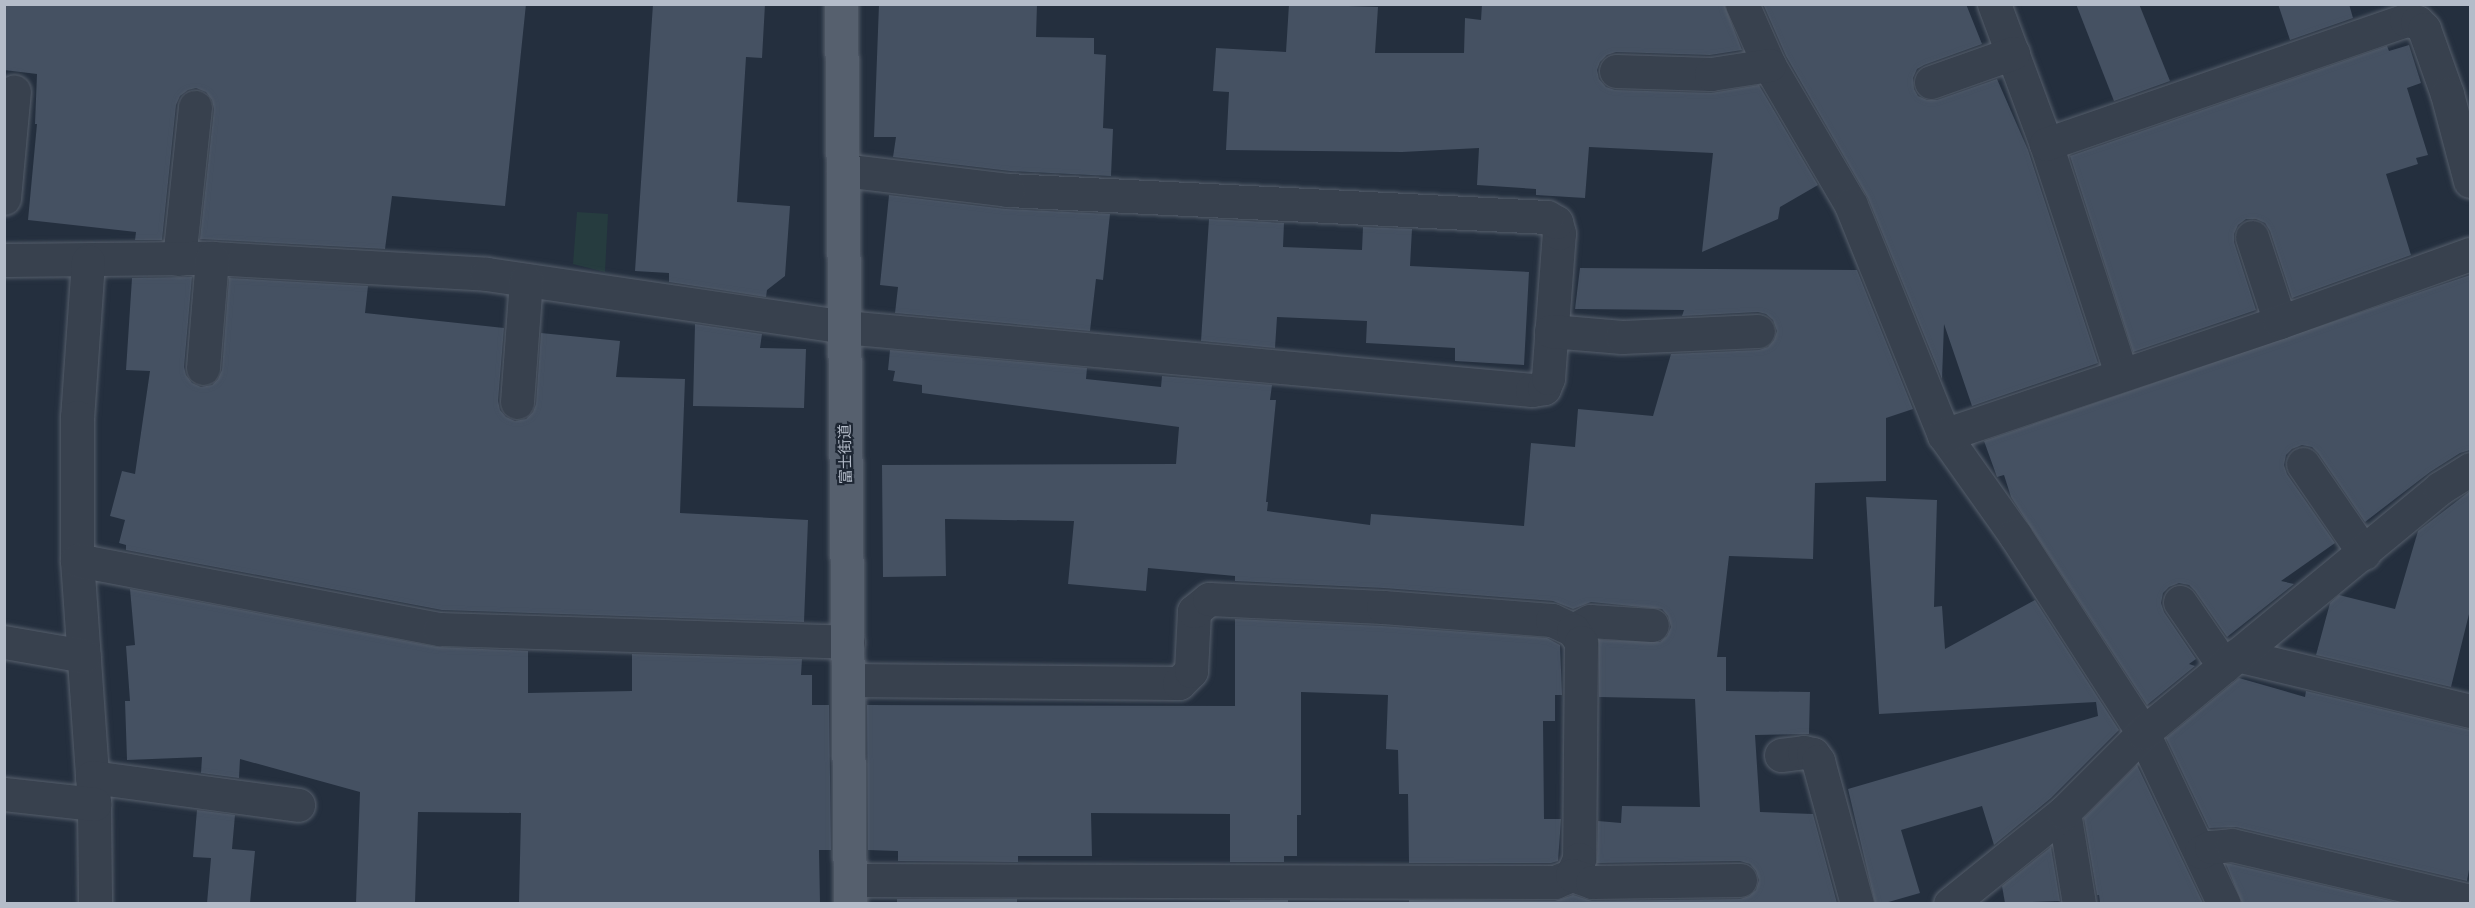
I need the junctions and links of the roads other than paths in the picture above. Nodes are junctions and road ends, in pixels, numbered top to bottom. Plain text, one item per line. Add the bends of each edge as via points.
1 (841, 4) edge
2 (1742, 4) edge
3 (1994, 4) edge
4 (2013, 52) junction
5 (1769, 65) junction
6 (1616, 71) dead end
7 (1931, 82) dead end
8 (2459, 90) edge
9 (14, 91) dead end
10 (195, 107) dead end
11 (2046, 144) junction
12 (843, 170) junction
13 (2470, 181) edge
14 (4, 198) edge
15 (2252, 237) dead end
16 (2470, 254) edge
17 (212, 258) junction
18 (179, 259) junction
19 (4, 260) edge
20 (88, 261) junction
21 (526, 280) junction
22 (2280, 322) junction
23 (844, 327) junction
24 (1551, 330) junction
25 (1758, 331) dead end
26 (203, 368) dead end
27 (2121, 374) junction
28 (517, 402) dead end
29 (1944, 435) junction
30 (2303, 464) dead end
31 (2470, 469) edge
32 (2440, 488) junction
33 (2470, 498) edge
34 (2364, 553) junction
35 (78, 560) junction
36 (2180, 602) dead end
37 (1652, 625) dead end
38 (1572, 630) junction
39 (4, 642) edge
40 (848, 642) junction
41 (84, 656) junction
42 (2230, 661) junction
43 (848, 680) junction
44 (2470, 711) edge
45 (2143, 733) junction
46 (1781, 754) dead end
47 (93, 790) junction
48 (4, 794) edge
49 (298, 805) dead end
50 (2064, 812) junction
51 (2202, 852) junction
52 (1572, 875) junction
53 (1740, 880) dead end
54 (850, 892) edge
55 (2470, 901) edge
56 (95, 903) edge
57 (1857, 903) edge
58 (1950, 903) edge
59 (2079, 903) edge
60 (2224, 903) edge

1 - 12 main road, 富士街道
2 - 5 street
3 - 4 street
4 - 7 street
4 - 11 street
5 - 6 street via 1711,75
5 - 29 street via 1851,205
8 - 11 street via 2424,29 2406,20
8 - 13 street
9 - 14 street
10 - 18 street
11 - 27 street
12 - 23 main road, 富士街道
12 - 24 street via 999,189 1547,217 1556,222 1559,233
15 - 22 street
16 - 22 street
17 - 18 street
17 - 21 street via 487,274
17 - 26 street
18 - 20 street
19 - 20 street
20 - 35 street via 77,417
21 - 23 street
21 - 28 street
22 - 27 street
23 - 24 street via 1532,390 1544,388 1548,378
23 - 40 main road, 富士街道
24 - 25 street via 1622,337
27 - 29 street
29 - 45 street via 2015,535
30 - 34 street
31 - 32 street
32 - 33 street
32 - 34 street
34 - 42 street
35 - 40 street via 440,629
35 - 41 street
36 - 42 street
37 - 38 street via 1590,621
38 - 43 street via 1552,620 1209,599 1194,611 1191,671 1179,683
38 - 52 street via 1581,642 1579,859
39 - 41 street
40 - 43 main road, 富士街道
41 - 47 street
42 - 44 street
42 - 45 street
43 - 54 main road, 富士街道
45 - 50 street
45 - 51 street
46 - 57 street via 1804,752 1813,754 1818,761
47 - 48 street
47 - 49 street
47 - 56 street
50 - 58 street
50 - 59 street
51 - 55 street via 2232,845
51 - 60 street
52 - 53 street via 1592,882
52 - 54 street via 1555,882

